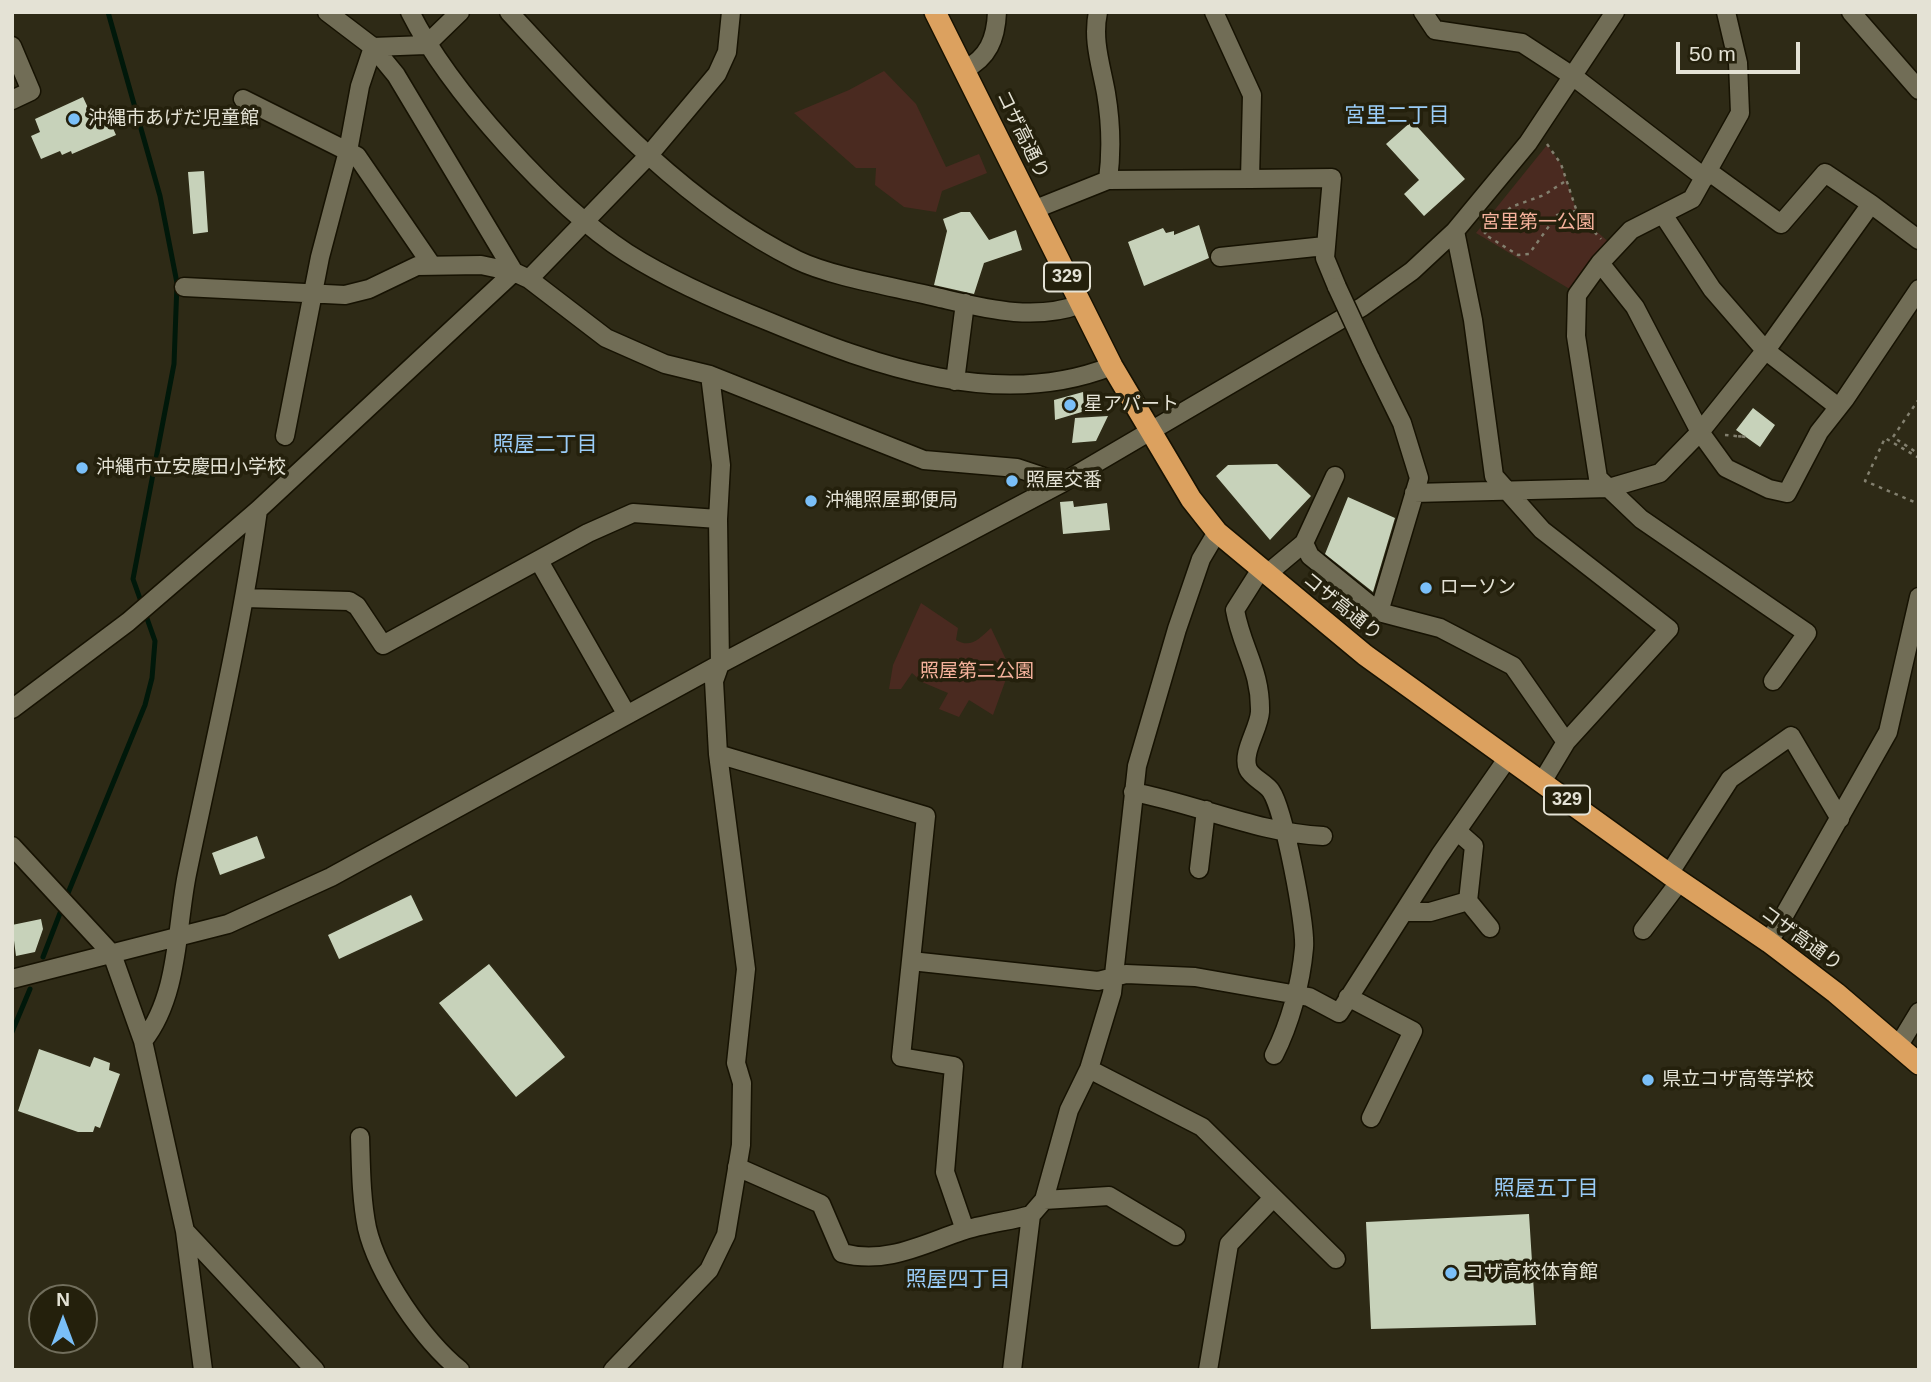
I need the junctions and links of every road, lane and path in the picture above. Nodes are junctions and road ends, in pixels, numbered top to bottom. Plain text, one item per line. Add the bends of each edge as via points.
1 (327, 12) edge
2 (410, 12) edge
3 (460, 12) edge
4 (509, 12) edge
5 (731, 12) edge
6 (935, 12) edge
7 (997, 12) edge
8 (1098, 12) edge
9 (1214, 12) edge
10 (1423, 12) edge
11 (1615, 12) edge
12 (1726, 12) edge
13 (1851, 12) edge
14 (426, 45) junction
15 (12, 46) edge
16 (373, 47) junction
17 (964, 70) junction
18 (1574, 76) junction
19 (1919, 90) edge
20 (243, 99) dead end
21 (12, 100) edge
22 (1542, 139) dead end
23 (348, 151) junction
24 (649, 155) junction
25 (1706, 174) junction
26 (1250, 178) junction
27 (1108, 180) junction
28 (1564, 182) junction
29 (1871, 204) junction
30 (1034, 210) junction
31 (1576, 211) junction
32 (1664, 216) junction
33 (584, 221) junction
34 (1455, 231) junction
35 (1601, 239) dead end
36 (1919, 240) edge
37 (1325, 246) junction
38 (1220, 257) dead end
39 (1600, 263) junction
40 (431, 264) junction
41 (521, 276) junction
42 (184, 288) dead end
43 (1919, 289) edge
44 (314, 294) junction
45 (965, 303) junction
46 (1081, 304) junction
47 (1765, 350) junction
48 (1112, 366) junction
49 (710, 375) junction
50 (955, 381) junction
51 (1919, 397) edge
52 (1837, 406) junction
53 (1151, 432) junction
54 (1700, 432) junction
55 (1720, 435) dead end
56 (285, 436) dead end
57 (1735, 436) dead end
58 (1919, 456) edge
59 (1335, 476) dead end
60 (1062, 483) junction
61 (1609, 488) junction
62 (1507, 491) junction
63 (1414, 493) junction
64 (1919, 504) edge
65 (258, 510) junction
66 (718, 519) junction
67 (1217, 532) junction
68 (1304, 543) junction
69 (539, 561) junction
70 (1264, 572) junction
71 (1919, 597) edge
72 (245, 598) junction
73 (1379, 612) junction
74 (720, 664) junction
75 (1773, 681) dead end
76 (12, 709) edge
77 (627, 715) junction
78 (1566, 741) junction
79 (718, 754) junction
80 (1507, 759) junction
81 (1542, 782) junction
82 (1133, 792) junction
83 (1206, 810) junction
84 (1840, 819) junction
85 (1457, 831) junction
86 (1287, 835) junction
87 (1323, 836) dead end
88 (12, 846) edge
89 (1199, 869) dead end
90 (1674, 878) junction
91 (1468, 901) junction
92 (1404, 912) junction
93 (1490, 928) dead end
94 (1643, 930) dead end
95 (180, 935) junction
96 (1769, 942) junction
97 (112, 954) junction
98 (911, 961) junction
99 (1113, 978) junction
100 (12, 979) edge
101 (1294, 995) junction
102 (1348, 997) junction
103 (1919, 1012) edge
104 (143, 1041) junction
105 (1899, 1045) junction
106 (1274, 1055) dead end
107 (1919, 1064) edge
108 (1089, 1069) junction
109 (1371, 1118) dead end
110 (360, 1137) dead end
111 (737, 1167) junction
112 (1273, 1198) junction
113 (1044, 1200) junction
114 (1031, 1215) junction
115 (965, 1230) junction
116 (185, 1231) junction
117 (1177, 1236) dead end
118 (1336, 1259) dead end
119 (203, 1370) edge
120 (314, 1370) edge
121 (460, 1370) edge
122 (613, 1370) edge
123 (1012, 1370) edge
124 (1208, 1370) edge

1 - 16 street
2 - 14 street
3 - 14 street
4 - 24 street
5 - 24 street via 727,52 717,74
6 - 17 highway, コザ高通り / 329
7 - 17 street via 996,29 982,61
8 - 27 street via 1093,33 1110,116
9 - 26 street via 1252,95
10 - 18 street via 1435,30 1522,43
11 - 18 street
12 - 25 street via 1738,63 1740,113
13 - 19 street
14 - 16 street
14 - 33 street via 498,136
15 - 21 street via 31,91
16 - 23 street via 360,86
16 - 41 street via 396,75
17 - 30 highway, コザ高通り / 329
18 - 25 street
18 - 34 street via 1528,143
20 - 23 street
22 - 28 path via 1561,164
23 - 40 street via 357,156
23 - 44 street
24 - 33 street
24 - 45 street via 692,193 799,261
25 - 29 street via 1781,224 1825,173
25 - 32 street via 1692,199
26 - 27 street
26 - 37 street via 1332,178
27 - 30 street
28 - 31 path
28 - 31 path via 1511,207 1484,234 1518,255 1529,254 1557,215
29 - 36 street
29 - 47 street
30 - 46 highway, コザ高通り / 329
31 - 35 path
32 - 39 street via 1631,230
32 - 47 street via 1712,289
33 - 41 street
33 - 50 street via 628,254 726,304 850,355
34 - 53 street via 1412,271 1362,307
34 - 62 street via 1473,320 1494,476
37 - 38 street
37 - 63 street, bridge via 1337,287 1402,422 1419,478
39 - 54 street via 1635,307
39 - 61 street via 1577,295 1576,336 1598,478
40 - 41 street via 481,265
40 - 44 street via 369,289 345,295
41 - 49 street via 607,338 665,364
41 - 65 street
42 - 44 street
43 - 52 street
44 - 56 street
45 - 46 street via 1015,314 1060,312
45 - 50 street
46 - 48 highway, コザ高通り / 329
47 - 52 street
47 - 54 street
48 - 50 street via 1056,381
48 - 53 highway, コザ高通り / 329
49 - 60 street via 924,460 1017,468
49 - 66 street via 722,466
51 - 58 path via 1893,437
52 - 54 street via 1787,493 1726,468
53 - 60 street
53 - 67 highway, コザ高通り / 329 via 1191,499
54 - 61 street via 1660,473
55 - 57 path via 1746,437
58 - 64 path via 1885,438 1865,481
59 - 68 street
60 - 74 street
61 - 62 street
61 - 75 street via 1641,519 1807,633
62 - 63 street
62 - 78 street via 1542,530 1669,629
63 - 73 street
65 - 72 street
65 - 76 street via 128,622
66 - 69 street via 633,513
66 - 74 street
67 - 70 highway, コザ高通り / 329
67 - 82 street via 1201,559 1159,682
68 - 70 street
68 - 73 street via 1310,556
69 - 72 street via 383,645 349,601
69 - 77 street
70 - 80 highway, コザ高通り / 329 via 1328,626
70 - 86 street via 1235,610 1239,634 1258,677 1260,715 1247,759 1248,770 1271,791
71 - 84 street via 1888,732
72 - 95 street via 186,879
73 - 78 street via 1440,628 1513,666
74 - 77 street
74 - 79 street via 714,681
77 - 95 street via 320,882 228,924
78 - 81 street
79 - 98 street via 926,816
79 - 111 street via 746,969 736,1063 741,1083
80 - 81 highway, コザ高通り / 329
80 - 85 street
81 - 90 highway, コザ高通り / 329
82 - 83 street
82 - 99 street
83 - 86 street
83 - 89 street
84 - 90 street via 1791,736 1730,779
84 - 96 street
85 - 91 street via 1474,846
85 - 92 street
86 - 87 street
86 - 101 street via 1305,946
88 - 97 street
90 - 94 street
90 - 96 highway, コザ高通り / 329
91 - 92 street via 1430,912
91 - 93 street
92 - 102 street
95 - 97 street
95 - 104 street via 158,1022
96 - 105 highway, コザ高通り / 329
97 - 100 street
97 - 104 street
98 - 99 street via 1098,981
98 - 115 street via 901,1057 954,1066 945,1172
99 - 101 street via 1145,974 1195,977
99 - 108 street
101 - 102 street via 1309,997 1339,1013
101 - 106 street via 1287,1029
102 - 109 street via 1413,1031
103 - 105 street
104 - 116 street
105 - 107 highway, コザ高通り / 329
108 - 112 street via 1202,1127
108 - 113 street via 1069,1110
110 - 121 street via 368,1230 405,1308
111 - 115 street via 821,1204 842,1253 884,1256
111 - 122 street via 726,1235 709,1270
112 - 118 street
112 - 124 street via 1228,1244
113 - 114 street
113 - 117 street via 1109,1196
114 - 115 street
114 - 123 street
116 - 119 street
116 - 120 street

